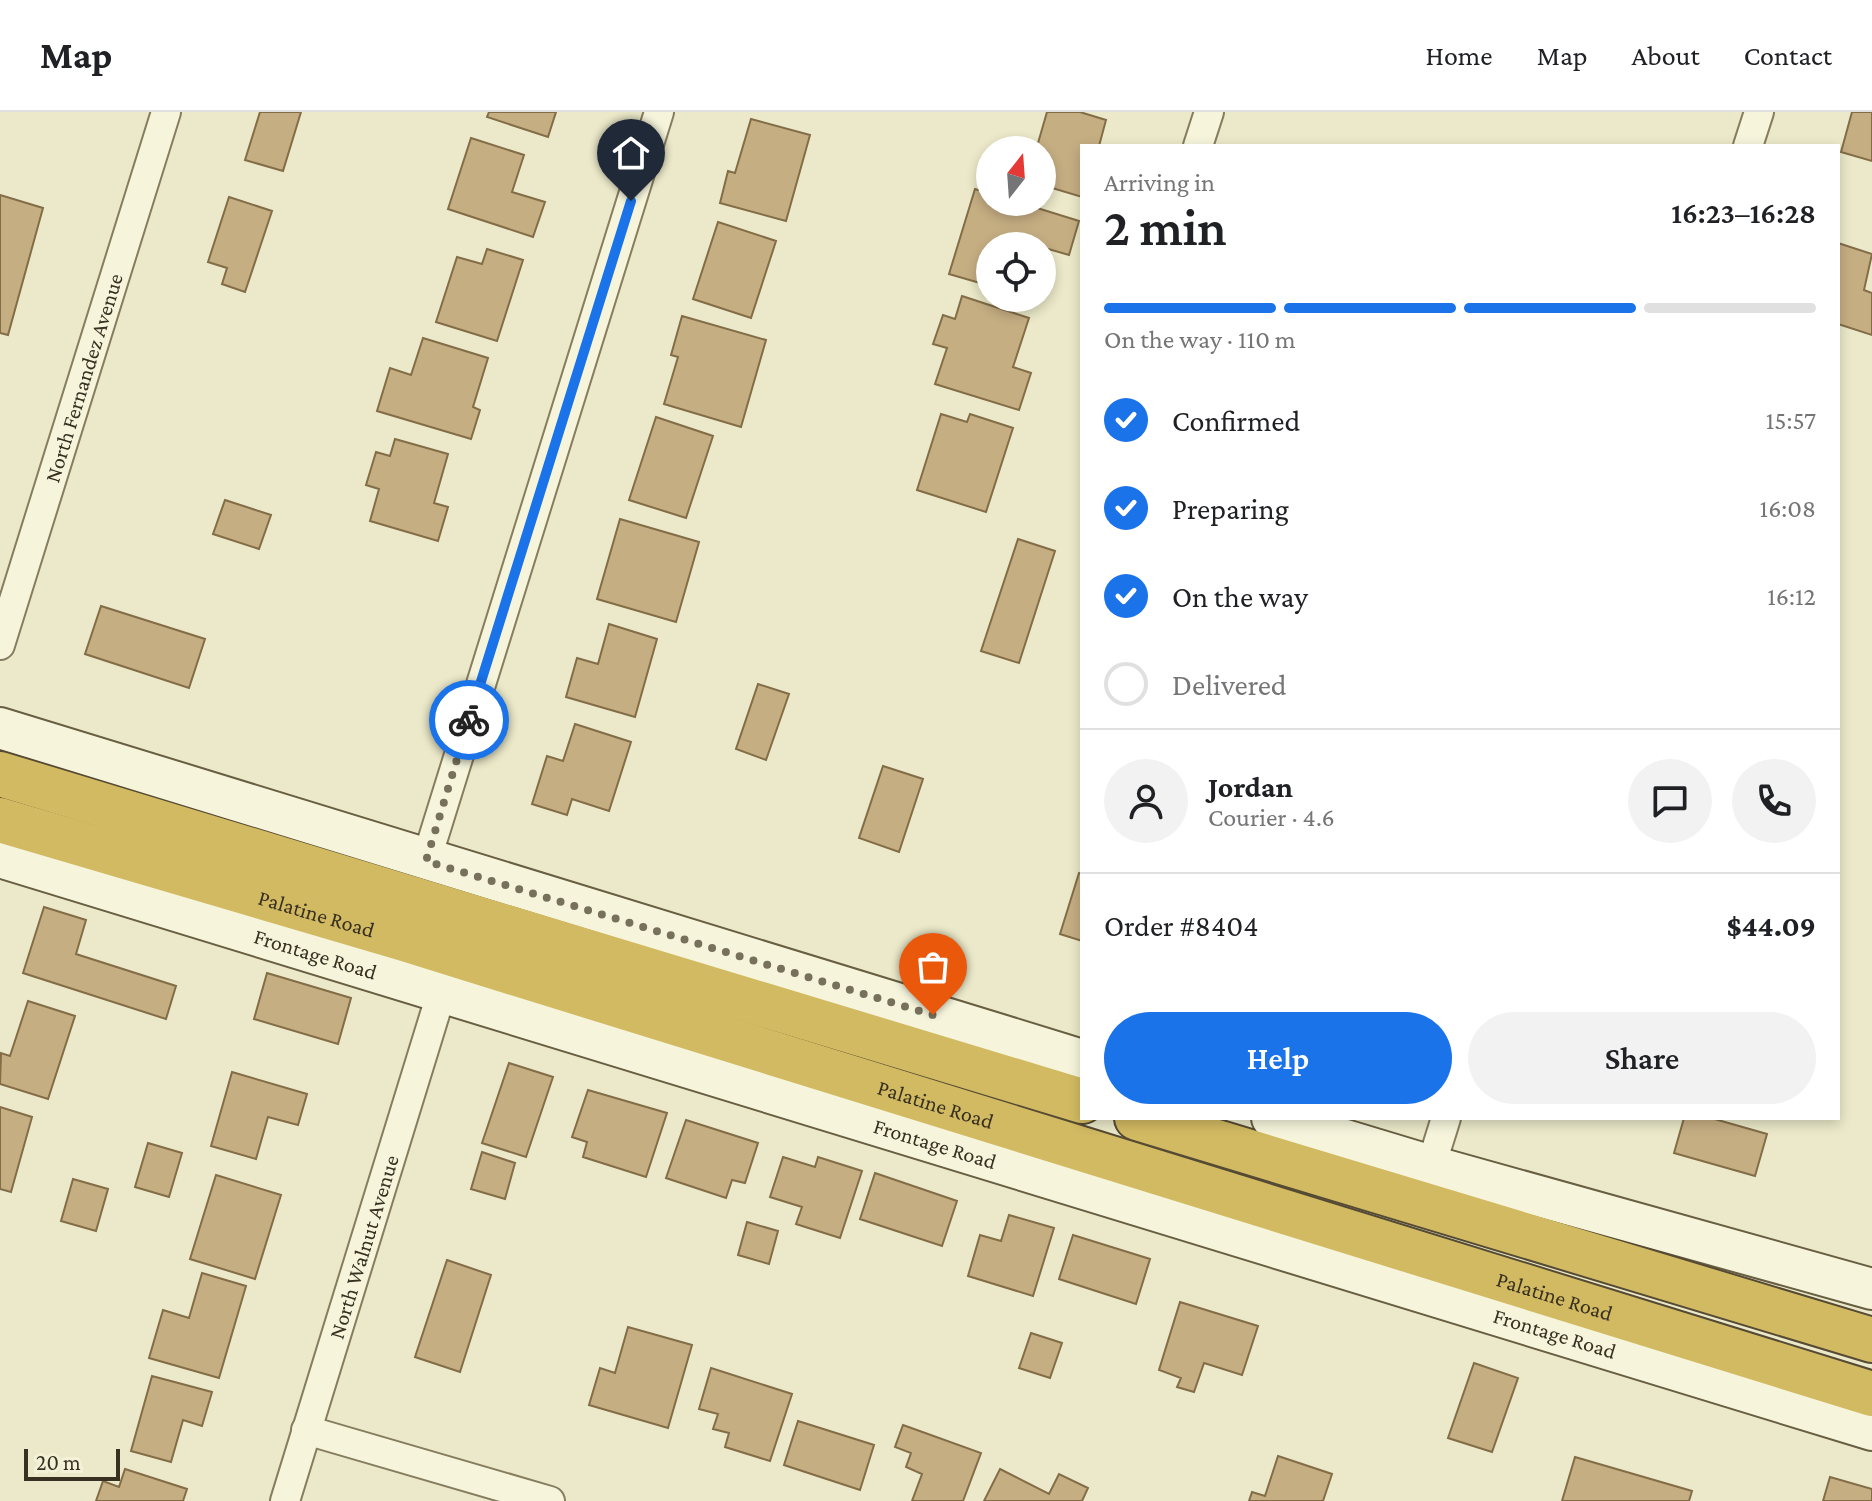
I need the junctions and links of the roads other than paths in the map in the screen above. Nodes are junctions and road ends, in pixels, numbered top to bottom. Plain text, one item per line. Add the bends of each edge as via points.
1 (166, 112) edge
2 (659, 112) edge
3 (1209, 112) edge
4 (1759, 112) edge
5 (1199, 144) edge
6 (1749, 144) edge
7 (0, 645) edge
8 (0, 728) edge
9 (0, 774) edge
10 (0, 820) edge
11 (0, 857) edge
12 (426, 861) junction
13 (442, 991) junction
14 (1080, 1059) edge
15 (1080, 1100) edge
16 (1144, 1120) edge
17 (1279, 1120) edge
18 (1445, 1120) edge
19 (1431, 1166) junction
20 (1872, 1289) edge
21 (1872, 1340) edge
22 (1872, 1394) edge
23 (306, 1430) junction
24 (1872, 1430) edge
25 (285, 1501) edge
26 (550, 1501) edge

1 - 7 street, North Fernandez Avenue
2 - 12 street
3 - 5 street
4 - 6 street
8 - 12 street
9 - 15 highway, Palatine Road
10 - 22 highway, Palatine Road via 420,943
11 - 13 street, Frontage Road
12 - 14 street
13 - 23 street, North Walnut Avenue
13 - 24 street, Frontage Road
16 - 21 highway
17 - 19 street
18 - 19 street
19 - 20 street
23 - 25 street, North Walnut Avenue
23 - 26 street

